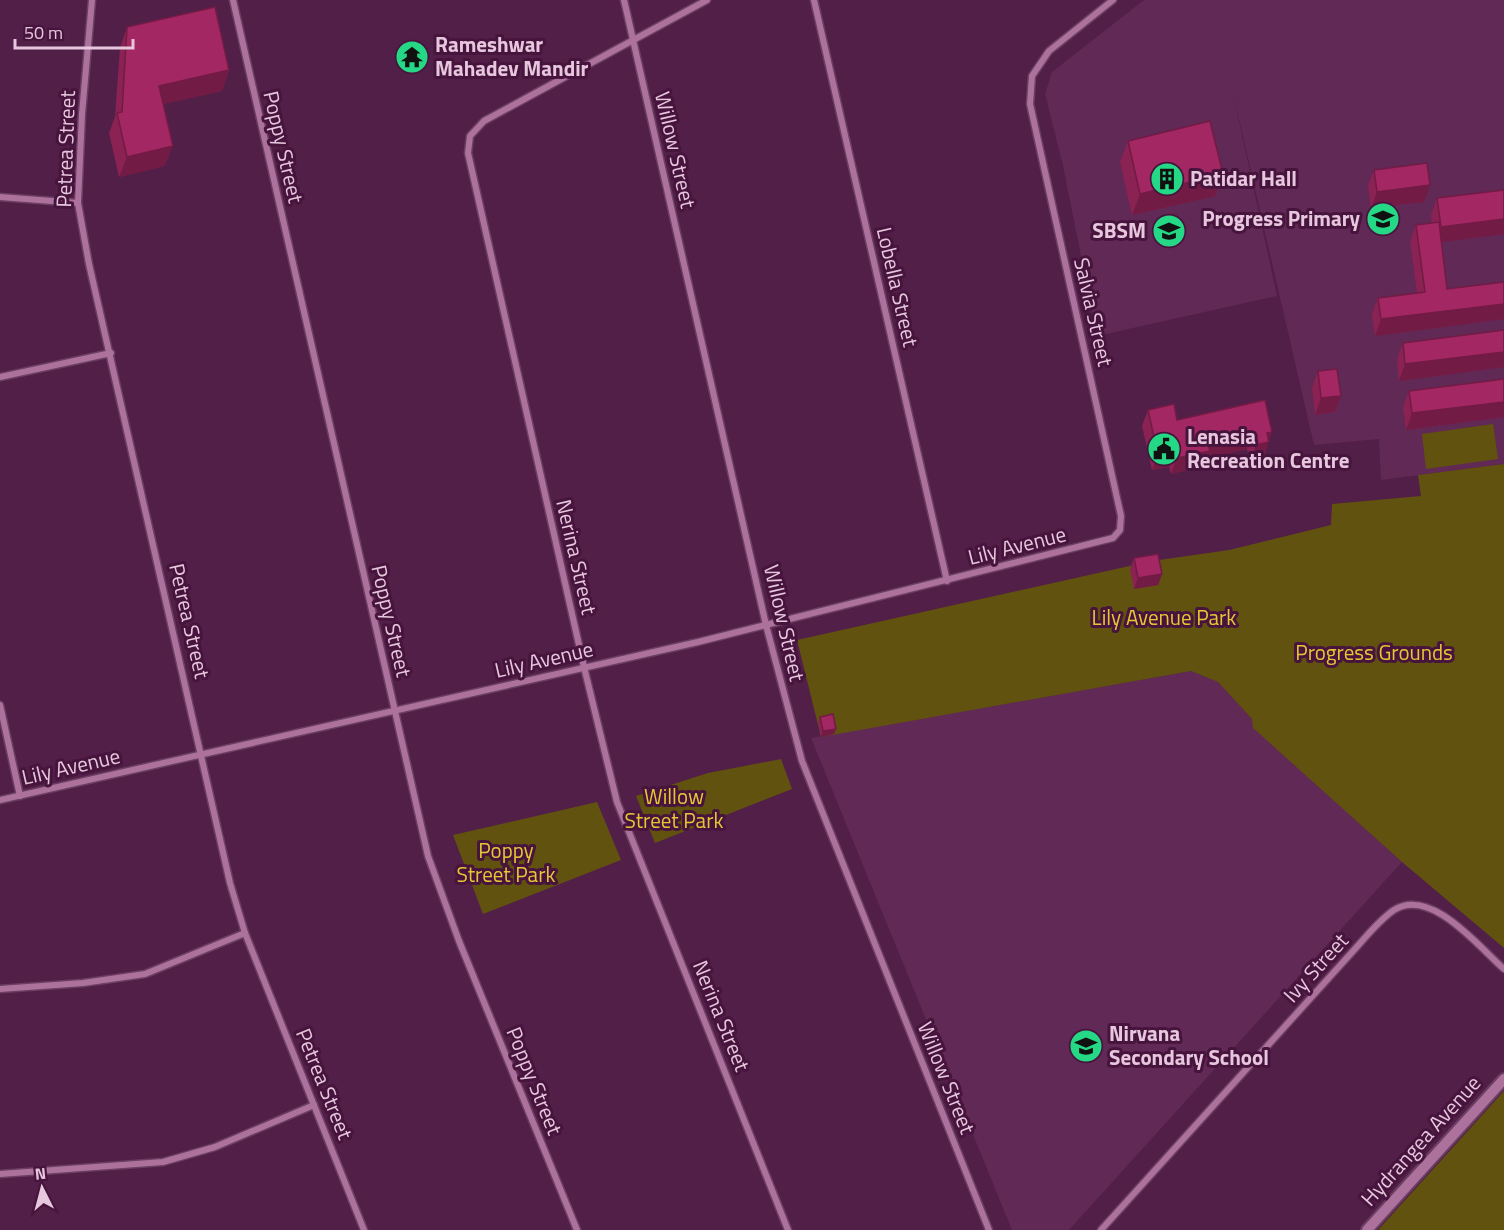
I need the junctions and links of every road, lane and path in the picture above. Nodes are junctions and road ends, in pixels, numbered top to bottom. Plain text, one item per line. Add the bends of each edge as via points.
1 (92, 0) edge
2 (233, 0) edge
3 (624, 0) edge
4 (707, 0) edge
5 (814, 0) edge
6 (1113, 0) edge
7 (633, 39) junction
8 (0, 197) edge
9 (78, 203) junction
10 (111, 353) junction
11 (0, 377) edge
12 (1094, 544) joint
13 (946, 581) junction
14 (766, 625) junction
15 (584, 667) junction
16 (0, 705) edge
17 (394, 712) junction
18 (202, 754) junction
19 (20, 796) junction
20 (0, 800) edge
21 (245, 933) junction
22 (1504, 969) edge
23 (0, 989) edge
24 (1504, 1079) edge
25 (314, 1105) junction
26 (0, 1174) edge
27 (364, 1230) edge
28 (577, 1230) edge
29 (788, 1230) edge
30 (989, 1230) edge
31 (1101, 1230) edge
32 (1367, 1230) edge

1 - 9 street, Petrea Street
2 - 17 street, Poppy Street
3 - 7 street, Willow Street
4 - 7 street, Nerina Street
5 - 13 street, Lobella Street
6 - 12 street, Salvia Street via 1049,51 1032,76 1030,86 1033,126 1121,516 1117,535
7 - 14 street, Willow Street
7 - 15 street, Nerina Street via 484,121 468,144
8 - 9 street
9 - 10 street, Petrea Street
10 - 11 street
10 - 18 street, Petrea Street
12 - 13 street, Lily Avenue
13 - 14 street, Lily Avenue
14 - 15 street, Lily Avenue
14 - 30 street, Willow Street via 813,793
15 - 17 street, Lily Avenue
15 - 29 street, Nerina Street via 624,820
16 - 19 street
17 - 18 street, Lily Avenue
17 - 28 street, Poppy Street via 428,856
18 - 19 street, Lily Avenue
18 - 21 street, Petrea Street
19 - 20 street, Lily Avenue
21 - 23 street via 145,974
21 - 25 street, Petrea Street
22 - 31 street, Ivy Street via 1439,911 1416,904 1394,910
24 - 32 street, Hydrangea Avenue
25 - 26 street via 215,1146 162,1162
25 - 27 street, Petrea Street

